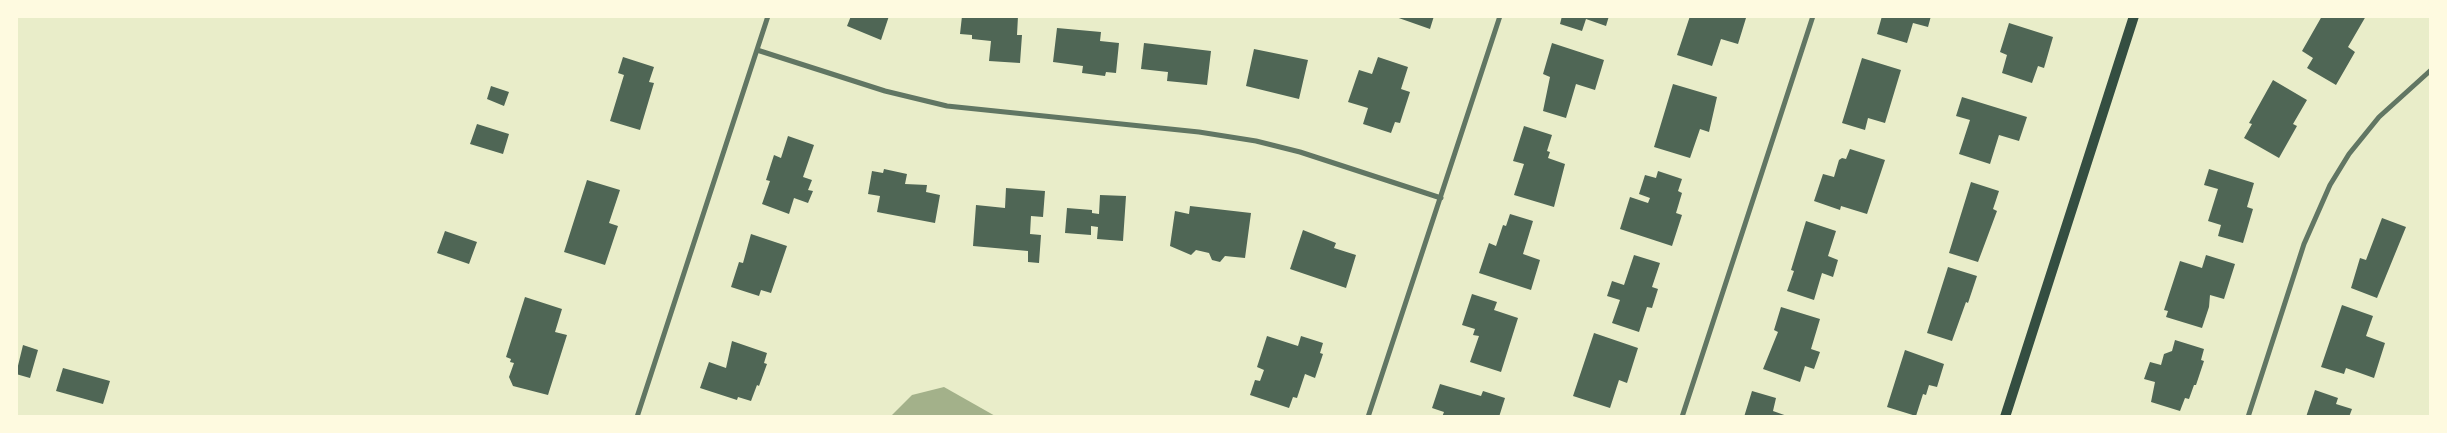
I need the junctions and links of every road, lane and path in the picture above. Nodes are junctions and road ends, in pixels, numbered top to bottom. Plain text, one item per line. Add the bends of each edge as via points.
1 (768, 16) edge
2 (1500, 16) edge
3 (1813, 16) edge
4 (2134, 16) edge
5 (757, 50) junction
6 (2431, 70) edge
7 (1441, 198) junction
8 (637, 417) edge
9 (1368, 417) edge
10 (1682, 417) edge
11 (2005, 417) edge
12 (2248, 417) edge

1 - 5 street
2 - 7 street
3 - 10 street
4 - 11 main road
5 - 7 street via 885,91 947,106 1199,132 1256,141
5 - 8 street
6 - 12 street via 2378,117 2349,154 2327,190 2304,244
7 - 9 street

